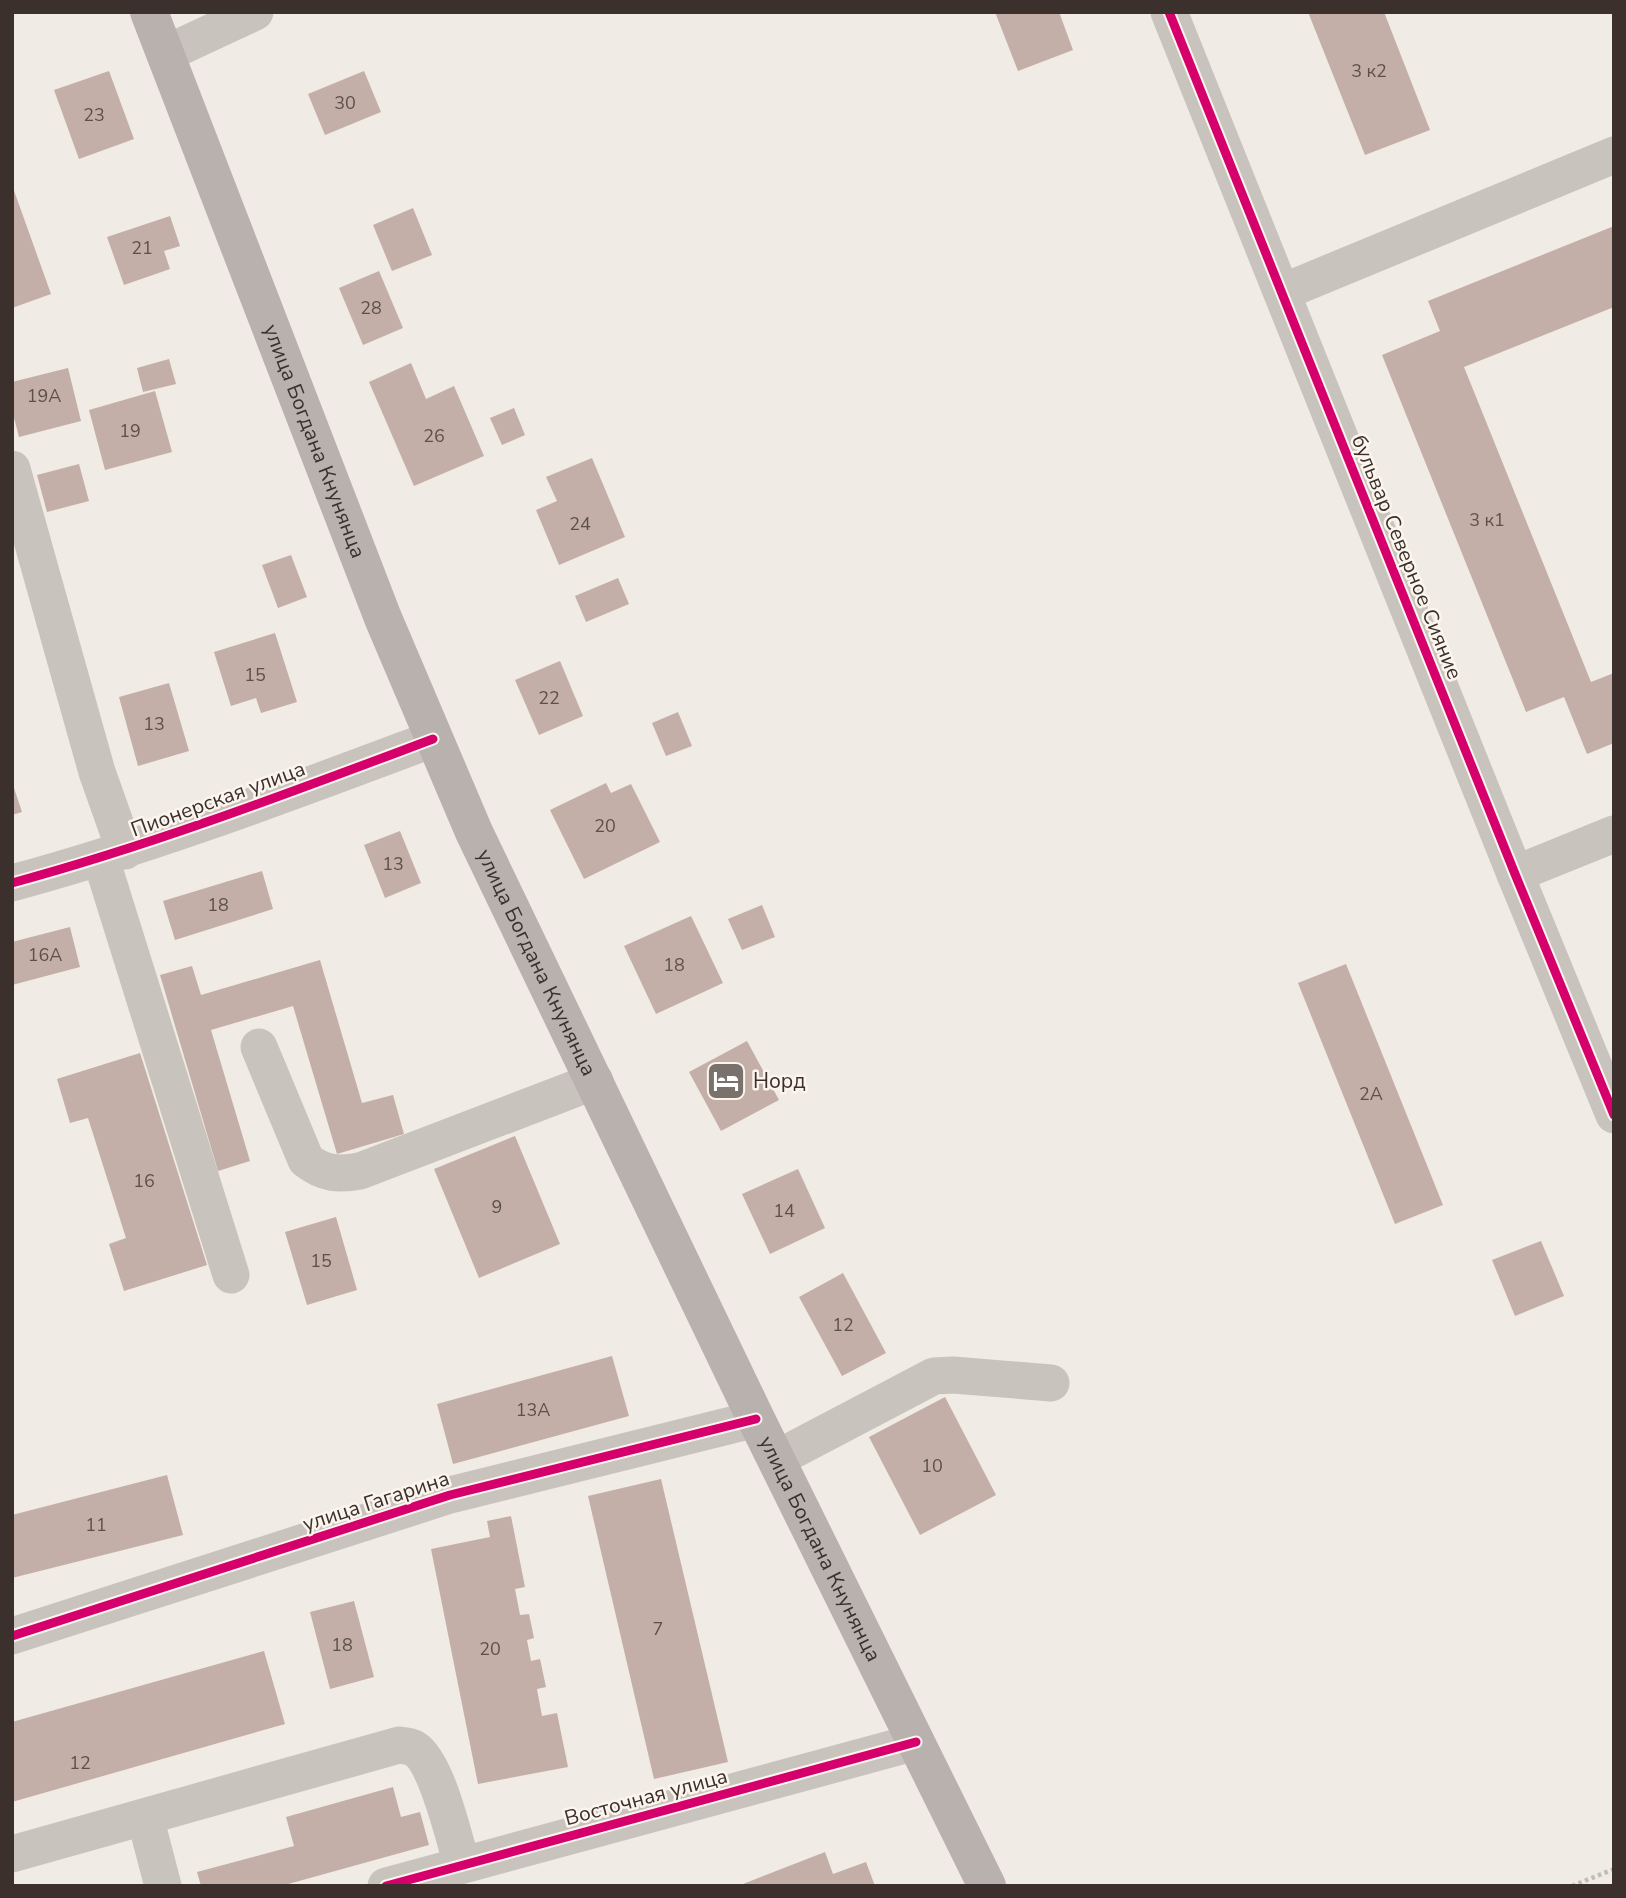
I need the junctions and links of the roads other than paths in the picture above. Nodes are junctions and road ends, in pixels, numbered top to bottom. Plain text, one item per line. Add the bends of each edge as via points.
1 (149, 12) edge
2 (255, 12) edge
3 (1169, 12) edge
4 (165, 54) junction
5 (1614, 155) edge
6 (1283, 292) junction
7 (12, 469) edge
8 (433, 739) junction
9 (1614, 834) edge
10 (113, 855) junction
11 (1515, 874) junction
12 (12, 883) edge
13 (260, 1047) dead end
14 (595, 1081) junction
15 (1614, 1115) edge
16 (231, 1275) dead end
17 (1051, 1383) dead end
18 (756, 1419) junction
19 (776, 1459) junction
20 (12, 1636) edge
21 (916, 1742) junction
22 (145, 1817) junction
23 (12, 1854) edge
24 (462, 1865) junction
25 (163, 1886) edge
26 (386, 1886) edge
27 (987, 1886) edge

1 - 4 main road, улица Богдана Кнунянца
2 - 4 street
3 - 6 street, бульвар Северное Сияние
4 - 8 main road, улица Богдана Кнунянца
5 - 6 street
6 - 11 street, бульвар Северное Сияние
7 - 10 street via 97,772
8 - 10 street, Пионерская улица
8 - 14 main road, улица Богдана Кнунянца
9 - 11 street
10 - 12 street, Пионерская улица
10 - 16 street
11 - 15 street, бульвар Северное Сияние
13 - 14 street via 306,1160 318,1170 339,1175
14 - 18 main road, улица Богдана Кнунянца
17 - 19 street via 934,1376
18 - 19 main road, улица Богдана Кнунянца
18 - 20 street, улица Гагарина via 450,1495
19 - 21 main road, улица Богдана Кнунянца
21 - 24 street, Восточная улица
21 - 27 main road, улица Богдана Кнунянца
22 - 23 street
22 - 24 street via 399,1745 414,1747 433,1773
22 - 25 street
24 - 26 street, Восточная улица

